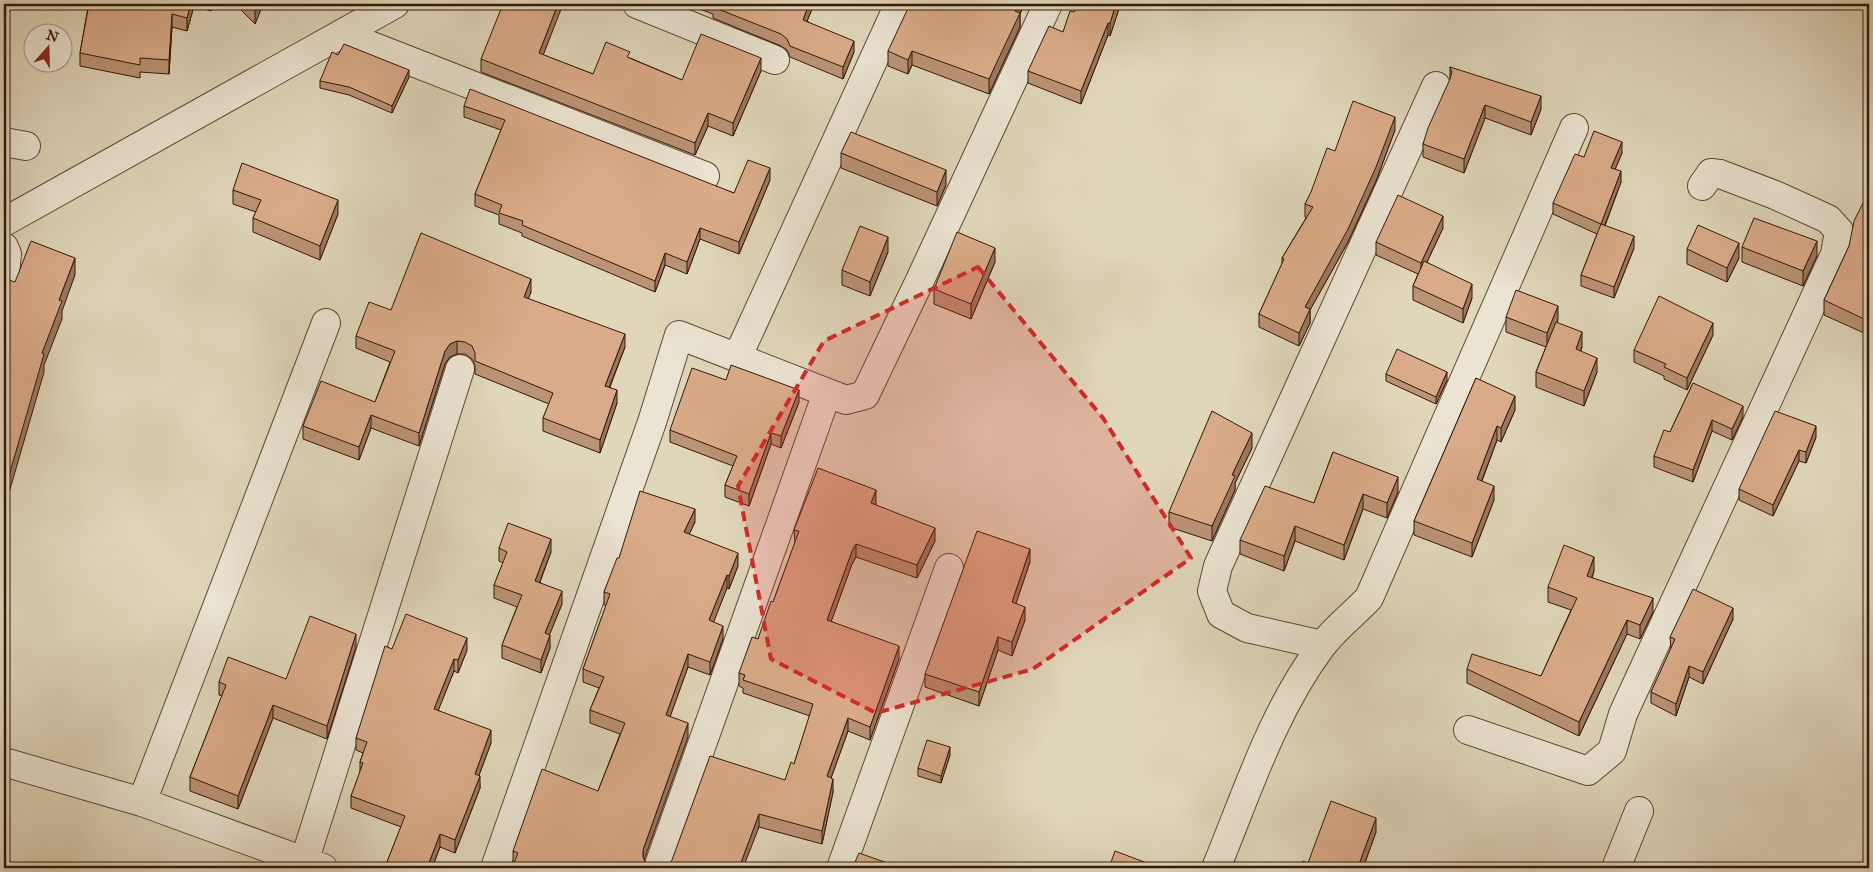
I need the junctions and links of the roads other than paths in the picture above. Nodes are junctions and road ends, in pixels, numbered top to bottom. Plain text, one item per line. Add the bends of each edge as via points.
1 (395, 4) edge
2 (637, 4) edge
3 (899, 4) edge
4 (1048, 4) edge
5 (341, 34) junction
6 (775, 60) dead end
7 (1436, 86) dead end
8 (1574, 128) dead end
9 (705, 176) dead end
10 (1702, 186) dead end
11 (4, 222) edge
12 (4, 247) edge
13 (4, 282) edge
14 (326, 322) dead end
15 (737, 358) junction
16 (460, 369) dead end
17 (827, 393) junction
18 (949, 568) dead end
19 (1322, 645) junction
20 (1468, 730) dead end
21 (4, 762) edge
22 (142, 802) junction
23 (1640, 810) dead end
24 (313, 865) edge
25 (495, 868) edge
26 (658, 868) edge
27 (841, 868) edge
28 (1216, 868) edge
29 (1616, 868) edge

1 - 5 street
2 - 6 street
3 - 15 street
4 - 17 street via 865,395 846,400
5 - 9 street
5 - 11 street
7 - 19 street via 1218,566 1212,591 1221,614 1247,628
8 - 19 street via 1369,598
10 - 20 street via 1711,173 1720,174 1828,219 1839,231 1835,254 1622,714 1612,751 1588,771
12 - 13 street via 7,254
14 - 22 street
15 - 17 street
15 - 25 street via 679,335 652,422
16 - 24 street
17 - 26 street
18 - 27 street
19 - 28 street via 1279,715
21 - 22 street
22 - 24 street
23 - 29 street

